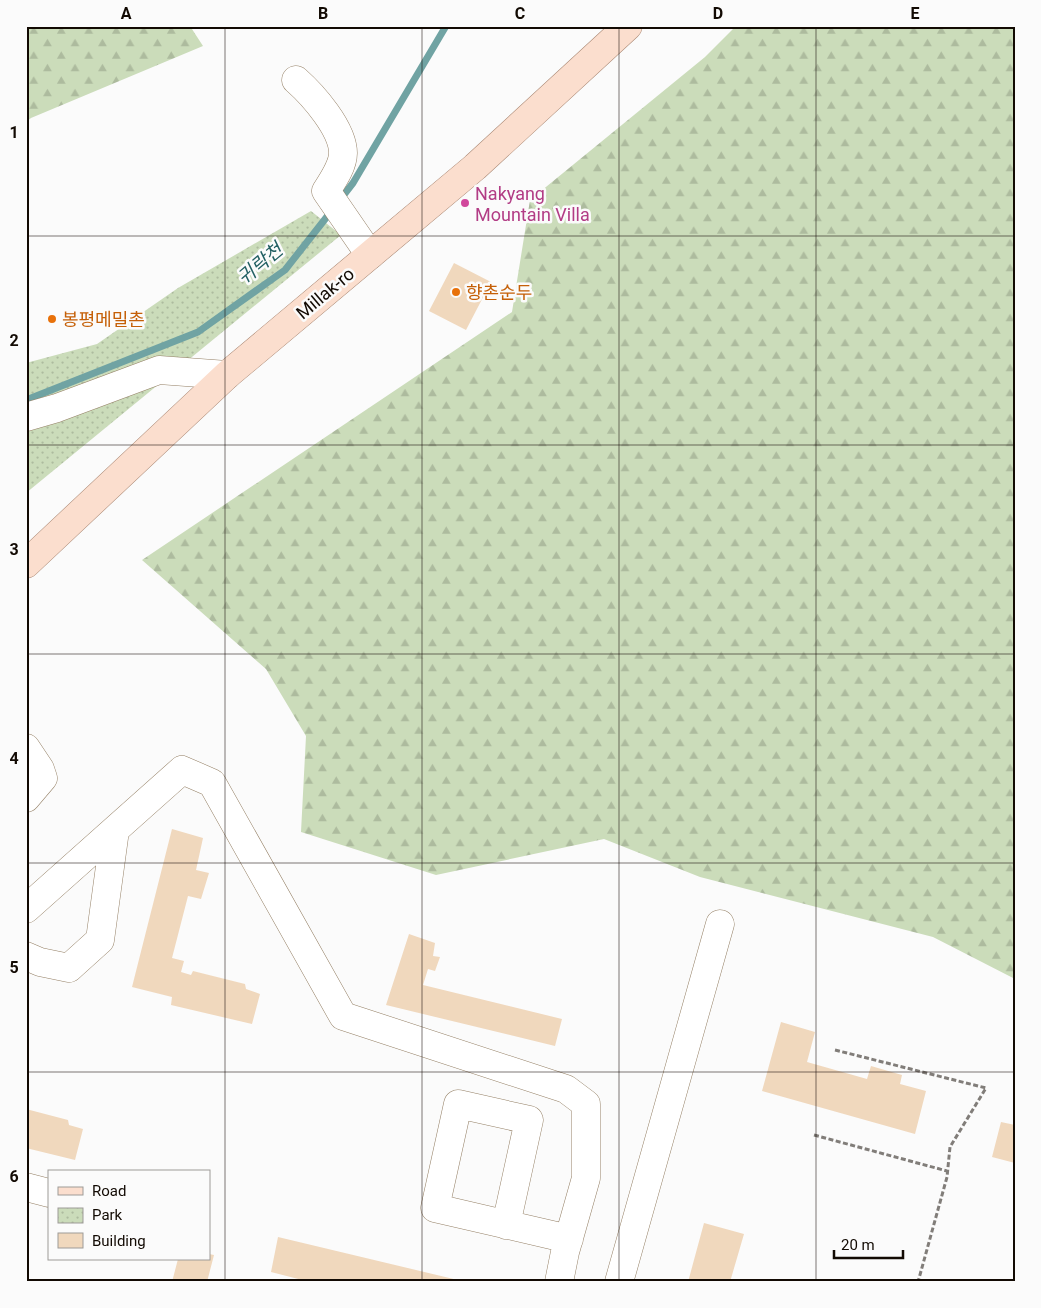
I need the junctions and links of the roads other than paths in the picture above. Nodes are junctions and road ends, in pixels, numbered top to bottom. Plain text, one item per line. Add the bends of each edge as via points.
1 (628, 26) edge
2 (296, 80) dead end
3 (370, 255) junction
4 (227, 375) junction
5 (26, 417) edge
6 (26, 564) edge
7 (26, 748) edge
8 (26, 798) edge
9 (115, 830) junction
10 (26, 909) edge
11 (720, 924) dead end
12 (26, 956) edge
13 (26, 1187) edge
14 (48, 1193) edge
15 (506, 1224) junction
16 (569, 1238) junction
17 (559, 1282) edge
18 (620, 1282) edge

1 - 3 main road, Millak-ro via 475,167
2 - 3 street via 315,97 338,134 344,153 326,192
3 - 4 main road, Millak-ro
4 - 5 street via 159,370
4 - 6 main road, Millak-ro
7 - 8 street via 43,778
9 - 10 street
9 - 12 street via 100,940 69,968
9 - 16 street via 182,770 212,782 343,1016 566,1089 586,1104 586,1178
11 - 18 street
13 - 14 street
15 - 15 street via 435,1208 458,1104 529,1120
15 - 16 street
16 - 17 street

